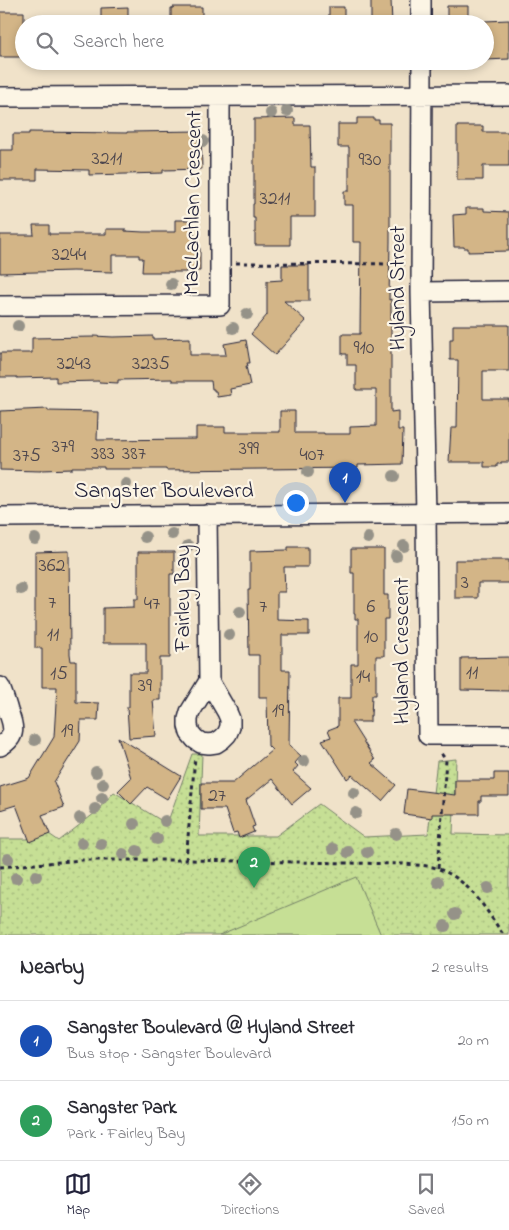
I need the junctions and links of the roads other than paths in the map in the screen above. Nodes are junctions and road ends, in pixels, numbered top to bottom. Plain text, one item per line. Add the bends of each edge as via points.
1 (421, 0) edge
2 (421, 15) edge
3 (422, 70) edge
4 (423, 95) junction
5 (509, 95) edge
6 (0, 97) edge
7 (220, 97) junction
8 (509, 291) edge
9 (421, 292) junction
10 (0, 306) edge
11 (509, 513) edge
12 (426, 514) junction
13 (208, 515) junction
14 (0, 517) edge
15 (209, 680) junction
16 (0, 687) edge
17 (509, 734) edge
18 (0, 746) edge

1 - 2 street
3 - 4 street, Hyland Street
4 - 5 street
4 - 7 street
4 - 9 street, Hyland Street
6 - 7 street
7 - 10 street, MacLachlan Crescent via 220,305
8 - 9 street
9 - 12 street, Hyland Street
11 - 12 street, Sangster Boulevard
12 - 13 street, Sangster Boulevard
12 - 17 street, Hyland Crescent via 428,735
13 - 14 street, Sangster Boulevard
13 - 15 street, Fairley Bay
15 - 15 street, Fairley Bay via 188,719 190,733 201,743 208,744 222,739 230,727 227,712
16 - 18 street via 13,731 6,743

